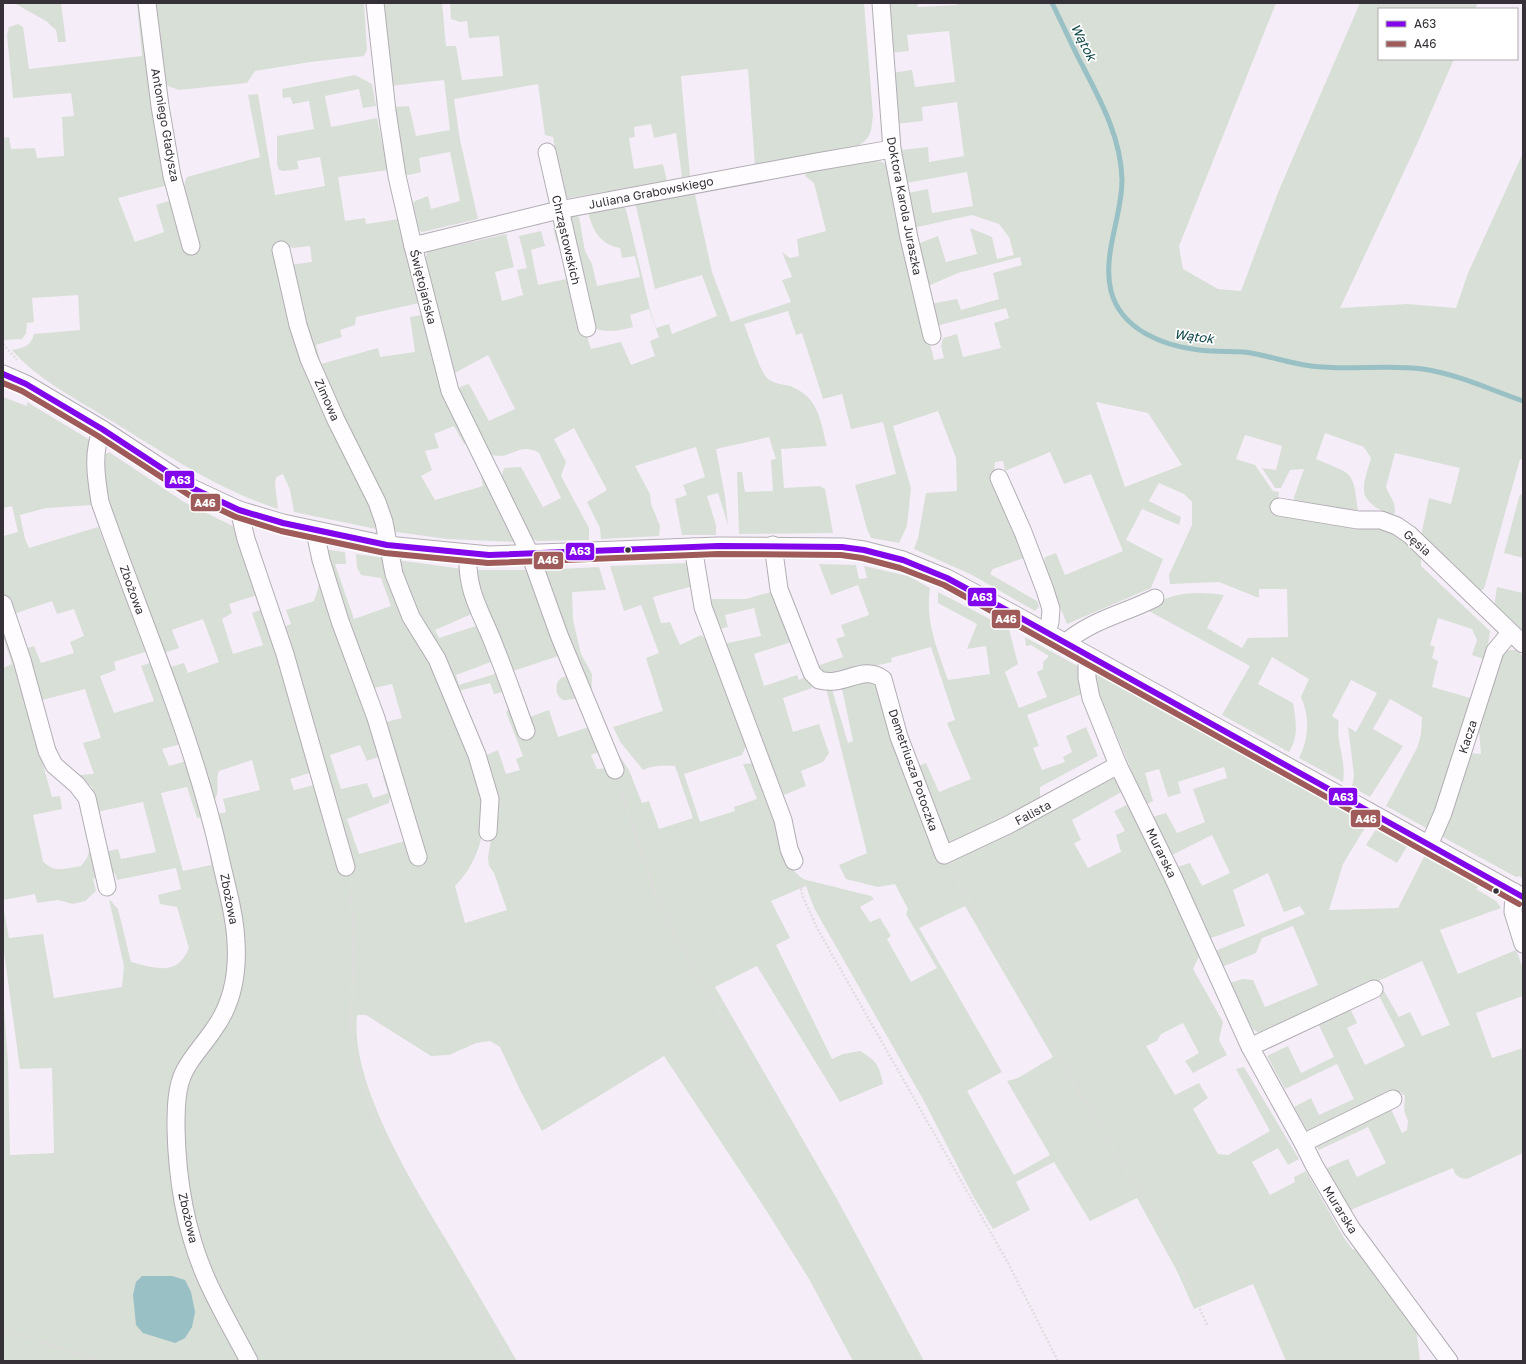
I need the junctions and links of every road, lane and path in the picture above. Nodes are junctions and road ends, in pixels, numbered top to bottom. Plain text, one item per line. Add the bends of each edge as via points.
1 (147, 3) edge
2 (375, 3) edge
3 (881, 3) edge
4 (892, 149) junction
5 (547, 152) dead end
6 (559, 210) junction
7 (191, 246) dead end
8 (413, 246) junction
9 (281, 250) dead end
10 (587, 328) dead end
11 (932, 336) dead end
12 (3, 374) edge
13 (102, 429) junction
14 (999, 478) dead end
15 (1280, 507) dead end
16 (239, 510) junction
17 (318, 531) junction
18 (387, 545) junction
19 (773, 545) junction
20 (693, 547) junction
21 (468, 554) junction
22 (530, 554) junction
23 (1155, 598) dead end
24 (3, 604) edge
25 (1047, 632) junction
26 (1510, 633) junction
27 (1065, 643) junction
28 (1523, 644) edge
29 (1090, 657) junction
30 (526, 731) dead end
31 (1118, 765) junction
32 (615, 770) joint
33 (488, 832) dead end
34 (1429, 845) junction
35 (944, 855) junction
36 (418, 857) dead end
37 (794, 861) joint
38 (346, 867) joint
39 (107, 887) dead end
40 (1518, 895) edge
41 (1523, 944) edge
42 (1374, 989) dead end
43 (1250, 1046) junction
44 (1392, 1099) dead end
45 (788, 1121) dead end
46 (1304, 1143) junction
47 (1207, 1325) dead end
48 (3, 1330) edge
49 (102, 1361) edge
50 (249, 1361) edge
51 (510, 1361) edge
52 (1058, 1361) edge
53 (1449, 1361) edge

1 - 7 street, Antoniego Gładysza via 172,176
2 - 8 street, Świętojańska via 388,118
3 - 4 street, Doktora Karola Juraszka
4 - 6 street, Juliana Grabowskiego
4 - 11 street, Doktora Karola Juraszka
5 - 6 street, Chrząstowskich
6 - 8 street, Juliana Grabowskiego
6 - 10 street, Chrząstowskich
8 - 22 street, Świętojańska via 450,391
9 - 18 street, Zimowa via 296,317 309,359 377,502 384,522
12 - 13 street via 26,384
13 - 16 street via 192,488
13 - 50 street, Zbożowa via 95,451 95,476 100,502 199,774 231,907 236,940 233,988 227,1010 184,1071 179,1087 176,1139 186,1218 197,1254
14 - 25 street via 1023,532 1051,609
15 - 26 street, Gęsia via 1358,520 1381,520 1397,526 1410,535
16 - 17 street
16 - 38 street via 246,539 285,654
17 - 18 street
17 - 36 street via 316,541 321,560 340,621 376,718
18 - 21 street
18 - 33 street, Zimowa via 394,574 411,617 437,659 477,755 490,799
19 - 20 street
19 - 25 street via 842,547 903,560 947,578
19 - 35 street, Demetriusza Potoczka via 779,589 812,673 819,680 834,681 867,673 876,674 883,679 899,737
20 - 22 street
20 - 37 street via 703,607 776,798
21 - 22 street
21 - 30 street via 471,593 496,648
22 - 32 street, Świętojańska via 560,636
23 - 27 street via 1094,623
24 - 39 street via 22,660 47,751 54,765 78,785 87,798
25 - 27 street
26 - 28 street, Gęsia
26 - 34 street, Kacza via 1495,651 1443,813
27 - 29 street
29 - 31 street, Murarska via 1087,678 1091,698
29 - 34 street
31 - 35 street, Falista via 1014,822
31 - 43 street, Murarska via 1173,877
32 - 45 path via 656,895 666,917 684,952
34 - 40 street
35 - 47 path via 976,916 1172,1247
37 - 52 path via 803,897 818,930 1008,1263
38 - 51 path via 354,928 351,1029 356,1063 370,1104 396,1162
40 - 41 street via 1513,912
42 - 43 street
43 - 46 street, Murarska
44 - 46 street
46 - 53 street, Murarska via 1324,1184 1351,1228
48 - 49 path

